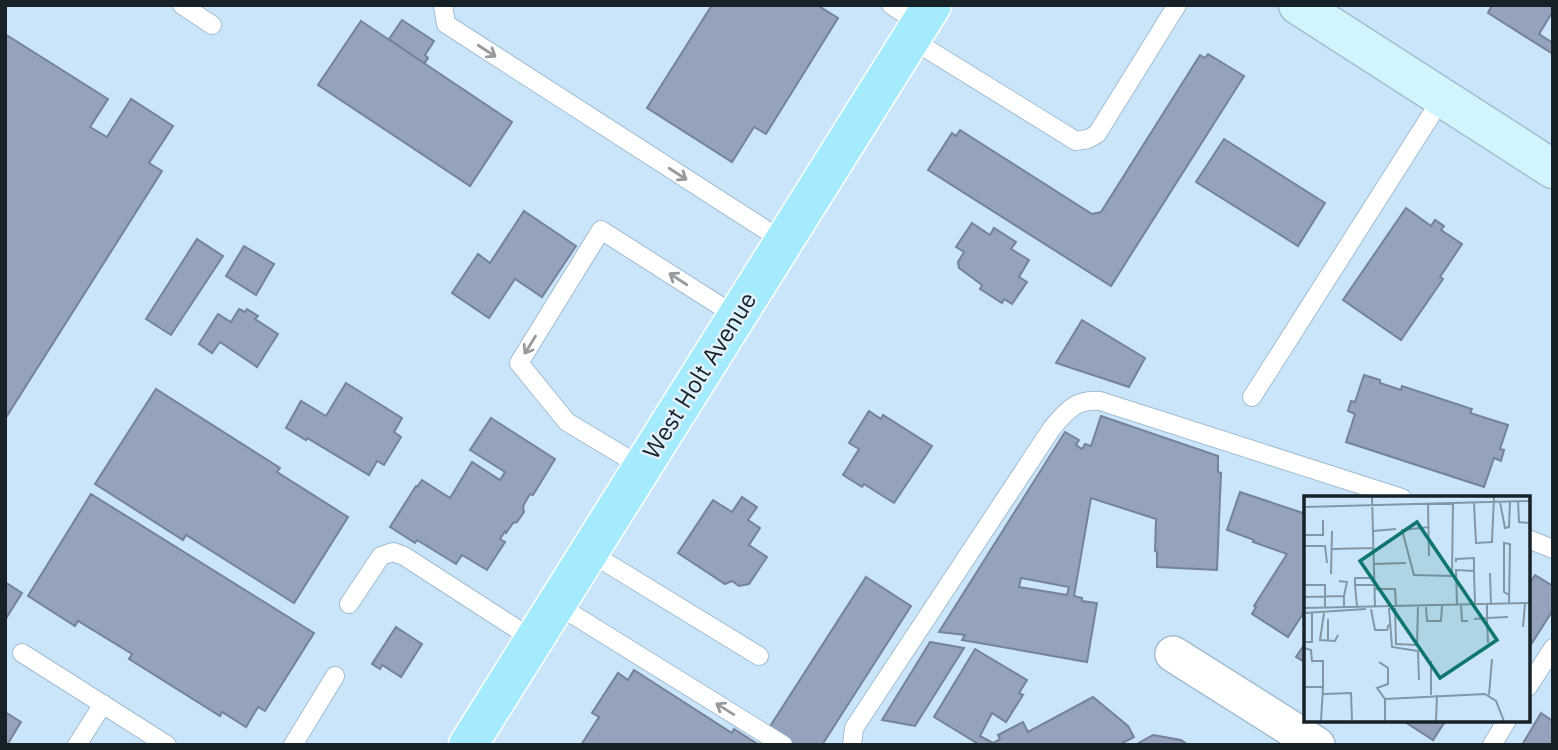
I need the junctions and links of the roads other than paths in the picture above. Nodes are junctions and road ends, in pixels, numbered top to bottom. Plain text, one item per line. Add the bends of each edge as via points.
1 (182, 5) edge
2 (443, 5) edge
3 (1177, 5) edge
4 (1314, 10) edge
5 (914, 18) edge
6 (212, 25) dead end
7 (1443, 98) junction
8 (1553, 169) edge
9 (783, 241) junction
10 (736, 316) junction
11 (1252, 397) dead end
12 (642, 467) junction
13 (1396, 496) edge
14 (1530, 540) edge
15 (1553, 549) edge
16 (589, 552) junction
17 (349, 604) dead end
18 (556, 604) junction
19 (534, 640) junction
20 (1553, 648) edge
21 (22, 653) dead end
22 (1173, 653) dead end
23 (759, 656) dead end
24 (335, 676) dead end
25 (1530, 684) edge
26 (103, 705) junction
27 (1506, 722) edge
28 (77, 745) edge
29 (167, 745) edge
30 (293, 745) edge
31 (468, 745) edge
32 (783, 745) edge
33 (852, 745) edge
34 (1317, 745) edge
35 (1492, 745) edge

1 - 6 lane
2 -> 9 lane via 446,24
3 - 5 lane via 1097,134 1076,141
4 - 7 street
5 - 9 main road, West Holt Avenue
7 - 8 street
7 - 11 lane
9 - 10 main road, West Holt Avenue
10 - 12 main road, West Holt Avenue
10 -> 12 lane via 601,230 519,363 566,422
12 - 16 main road, West Holt Avenue
13 - 33 lane via 1100,401 1075,405 1052,428 861,716
14 - 15 lane
16 - 18 main road, West Holt Avenue
16 - 23 lane
17 - 19 lane via 380,556 393,552
18 - 19 main road, West Holt Avenue
32 -> 18 lane
19 - 31 main road, West Holt Avenue
20 - 25 lane
21 - 26 lane
22 - 34 street
24 - 30 lane
26 - 28 lane
26 - 29 lane
27 - 35 lane

